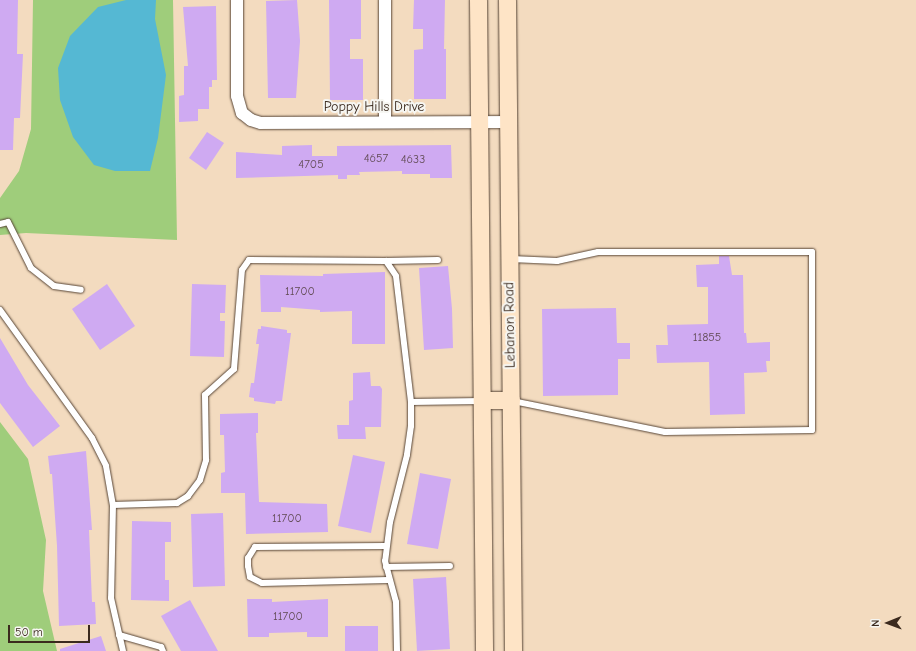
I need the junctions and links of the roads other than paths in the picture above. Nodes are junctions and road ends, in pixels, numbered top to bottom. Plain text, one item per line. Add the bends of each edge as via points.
1 (237, 0) edge
2 (385, 0) edge
3 (478, 0) edge
4 (507, 0) edge
5 (385, 122) junction
6 (479, 122) junction
7 (508, 122) junction
8 (0, 224) edge
9 (509, 259) junction
10 (438, 260) dead end
11 (386, 261) junction
12 (81, 290) dead end
13 (0, 310) edge
14 (482, 400) junction
15 (511, 400) junction
16 (411, 402) junction
17 (113, 505) junction
18 (386, 546) junction
19 (450, 566) dead end
20 (386, 567) junction
21 (388, 580) junction
22 (119, 635) junction
23 (123, 651) edge
24 (163, 651) edge
25 (397, 651) edge
26 (484, 651) edge
27 (513, 651) edge

1 - 5 street, Poppy Hills Drive via 237,96 242,113 261,123
2 - 5 street
3 - 6 main road, Lebanon Road
4 - 7 main road, Lebanon Road
5 - 6 street, Poppy Hills Drive
6 - 7 street, Poppy Hills Drive
6 - 14 main road, Lebanon Road
7 - 9 main road, Lebanon Road
8 - 12 lane via 8,222 31,268 54,286
9 - 15 main road, Lebanon Road
9 - 15 lane via 557,260 598,252 812,252 812,430 665,432
10 - 11 lane
11 - 16 lane via 396,276
11 - 17 lane via 249,260 242,270 234,368 205,396 206,460 200,480 188,496 177,503
13 - 17 lane via 92,438 106,466
14 - 15 main road
14 - 16 lane
14 - 26 main road, Lebanon Road
15 - 27 main road, Lebanon Road
16 - 18 lane via 407,456
17 - 22 lane via 111,598
18 - 20 lane
18 - 21 lane via 256,547 248,558 248,566 250,577 262,583
19 - 20 lane
20 - 21 lane
21 - 25 lane via 396,602
22 - 23 lane
22 - 24 lane via 161,647

